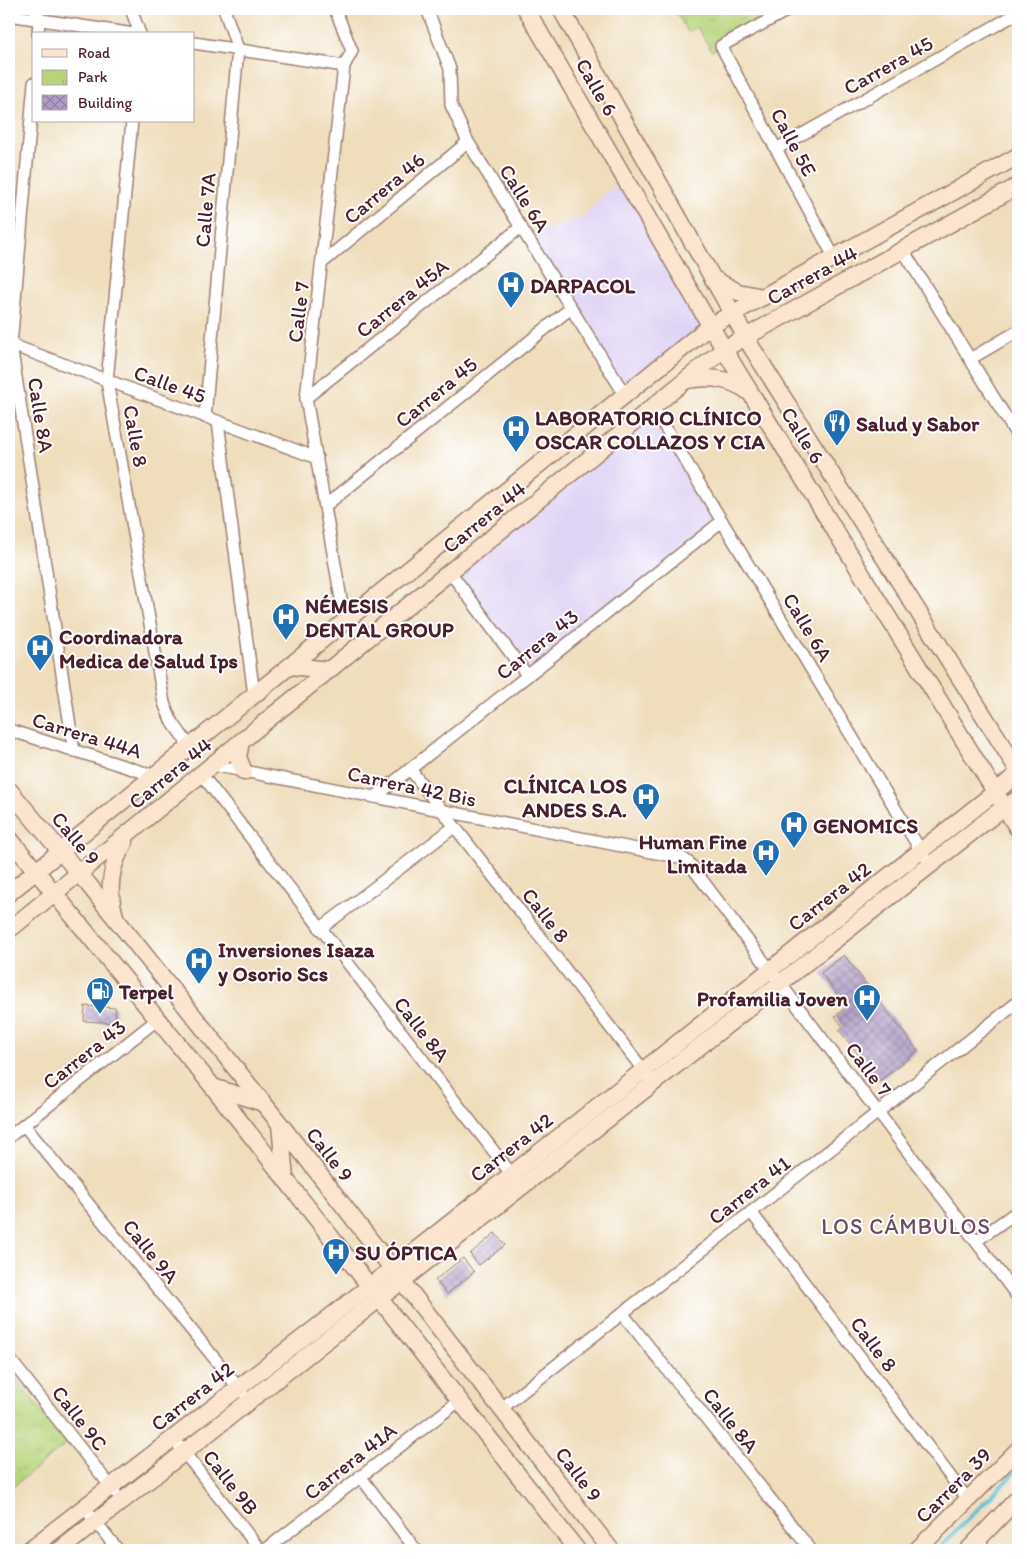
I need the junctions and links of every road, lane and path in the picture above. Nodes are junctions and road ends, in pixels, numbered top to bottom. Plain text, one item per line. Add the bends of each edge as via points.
1 (131, 9) edge
2 (224, 9) edge
3 (335, 9) edge
4 (426, 9) edge
5 (526, 9) edge
6 (561, 9) edge
7 (790, 9) edge
8 (37, 14) edge
9 (1018, 14) edge
10 (9, 15) edge
11 (38, 32) edge
12 (124, 32) edge
13 (139, 32) edge
14 (195, 42) edge
15 (238, 49) junction
16 (344, 66) junction
17 (32, 105) edge
18 (132, 122) edge
19 (468, 142) junction
20 (776, 149) junction
21 (1018, 156) edge
22 (1018, 186) edge
23 (521, 227) junction
24 (903, 250) junction
25 (834, 256) junction
26 (323, 262) junction
27 (710, 277) junction
28 (763, 297) junction
29 (571, 308) junction
30 (732, 312) junction
31 (710, 326) junction
32 (1018, 331) edge
33 (746, 336) junction
34 (10, 345) edge
35 (724, 349) junction
36 (970, 359) junction
37 (686, 380) junction
38 (107, 381) junction
39 (625, 395) junction
40 (752, 395) junction
41 (306, 398) junction
42 (653, 407) junction
43 (205, 417) junction
44 (218, 422) junction
45 (1018, 437) edge
46 (317, 458) junction
47 (325, 506) junction
48 (479, 513) junction
49 (722, 521) junction
50 (450, 572) junction
51 (345, 622) junction
52 (290, 666) junction
53 (330, 670) junction
54 (527, 675) junction
55 (254, 695) junction
56 (9, 730) edge
57 (242, 742) junction
58 (190, 747) junction
59 (74, 751) junction
60 (410, 769) junction
61 (207, 770) junction
62 (1018, 770) edge
63 (244, 772) junction
64 (1018, 774) edge
65 (155, 776) junction
66 (9, 790) edge
67 (996, 790) junction
68 (375, 796) junction
69 (1012, 803) edge
70 (442, 812) junction
71 (138, 827) junction
72 (454, 827) junction
73 (1018, 829) edge
74 (9, 838) edge
75 (921, 851) junction
76 (61, 852) junction
77 (689, 863) joint
78 (930, 866) junction
79 (37, 872) junction
80 (80, 874) junction
81 (9, 894) edge
82 (56, 894) junction
83 (116, 920) junction
84 (320, 929) junction
85 (9, 930) edge
86 (770, 970) junction
87 (780, 984) junction
88 (1018, 1002) edge
89 (158, 1019) junction
90 (643, 1070) junction
91 (654, 1084) junction
92 (213, 1087) junction
93 (263, 1103) junction
94 (878, 1112) junction
95 (280, 1124) junction
96 (24, 1125) junction
97 (9, 1137) edge
98 (511, 1174) junction
99 (285, 1179) junction
100 (522, 1188) junction
101 (1018, 1211) edge
102 (751, 1212) junction
103 (976, 1241) junction
104 (392, 1269) junction
105 (402, 1282) junction
106 (368, 1285) junction
107 (1018, 1297) edge
108 (380, 1299) junction
109 (622, 1313) junction
110 (9, 1358) edge
111 (238, 1387) junction
112 (250, 1401) junction
113 (459, 1401) junction
114 (502, 1408) junction
115 (173, 1438) junction
116 (1018, 1450) edge
117 (184, 1453) junction
118 (360, 1476) junction
119 (110, 1486) junction
120 (1018, 1498) edge
121 (968, 1500) junction
122 (122, 1501) junction
123 (84, 1507) junction
124 (96, 1522) junction
125 (977, 1547) edge
126 (28, 1550) edge
127 (60, 1550) edge
128 (118, 1550) edge
129 (260, 1550) edge
130 (265, 1550) edge
131 (416, 1550) edge
132 (577, 1550) edge
133 (611, 1550) edge
134 (811, 1550) edge
135 (917, 1550) edge

1 - 13 street
2 - 15 street, Calle 7A
3 - 16 street, Calle 7 via 352,51
4 - 19 street, Calle 6A via 450,70 451,105
5 - 31 main road, Calle 6
6 - 27 main road, Calle 6
7 - 20 street, Calle 5E via 721,46
8 - 10 street
8 - 11 street
8 - 12 street
9 - 20 street, Carrera 45
14 - 15 street
15 - 16 street
15 - 43 street, Calle 7A
16 - 26 street, Calle 7
17 - 34 street, Calle 8A
18 - 38 street, Calle 8
19 - 23 street, Calle 6A
19 - 26 street, Carrera 46
20 - 25 street, Calle 5E
21 - 25 main road, Carrera 44
22 - 24 main road, Carrera 44
23 - 29 street, Calle 6A
23 - 41 street, Carrera 45A
24 - 33 main road, Carrera 44
24 - 36 street
25 - 28 main road, Carrera 44
26 - 41 street, Calle 7
27 - 28 main road via 738,292
27 - 30 main road, Calle 6
28 - 30 main road, Carrera 44
29 - 39 street, Calle 6A
29 - 47 street, Carrera 45
30 - 31 main road, Carrera 44
30 - 33 main road, Calle 6
31 - 35 main road, Calle 6
31 - 39 main road, Carrera 44
32 - 36 street
33 - 35 main road, Carrera 44
33 - 62 main road, Calle 6
34 - 38 street, Calle 45
34 - 59 street, Calle 8A
35 - 37 main road, Carrera 44
35 - 40 main road, Calle 6
36 - 45 street
37 - 40 main road via 718,378 742,387
37 - 42 main road, Carrera 44
38 - 43 street, Calle 45
38 - 58 street, Calle 8 via 164,703
39 - 48 main road, Carrera 44
40 - 67 main road, Calle 6
41 - 46 street, Calle 7
42 - 49 street, Calle 6A
42 - 50 main road, Carrera 44
43 - 44 street, Calle 45
44 - 46 street, Calle 45
44 - 55 street
46 - 47 street, Calle 7
47 - 51 street, Calle 7
48 - 50 main road via 478,522 450,544 446,559
48 - 51 main road, Carrera 44
49 - 54 street, Carrera 43
49 - 75 street, Calle 6A
50 - 53 main road, Carrera 44
50 - 54 street
51 - 52 main road, Carrera 44
52 - 53 main road
52 - 55 main road, Carrera 44
53 - 57 main road, Carrera 44
54 - 60 street, Carrera 43
55 - 58 main road, Carrera 44
56 - 59 street, Carrera 44A
57 - 61 main road, Carrera 44
57 - 63 main road via 238,757
58 - 65 main road, Carrera 44
59 - 65 street, Carrera 44A
60 - 68 street, Carrera 43
60 - 70 street, Calle 8
61 - 63 street, Carrera 42 Bis
61 - 71 main road, Carrera 44
61 - 84 street, Calle 8A
63 - 68 street, Carrera 42 Bis
64 - 67 main road, Carrera 42
65 - 76 main road, Carrera 44
66 - 76 main road, Calle 9
67 - 69 main road, Calle 6
67 - 75 main road, Carrera 42
68 - 70 street, Carrera 42 Bis
69 - 73 main road, Calle 6
69 - 78 main road, Carrera 42
70 - 72 street, Calle 8
70 - 77 street, Carrera 42 Bis via 682,858
71 - 80 main road, Carrera 44
71 - 83 main road via 117,854 112,870 110,887
72 - 84 street
72 - 90 street, Calle 8
74 - 79 main road
75 - 78 street, Calle 6A
75 - 86 main road, Carrera 42
76 - 79 main road, Carrera 44
76 - 80 main road, Calle 9
77 - 86 street, Calle 7
78 - 87 main road, Carrera 42
79 - 81 main road, Carrera 44
79 - 82 main road
80 - 82 main road, Carrera 44
80 - 83 main road, Calle 9
82 - 85 main road, Carrera 44
82 - 89 main road
83 - 93 main road, Calle 9
84 - 98 street, Calle 8A
86 - 87 street, Calle 7
86 - 90 main road, Carrera 42
87 - 91 main road, Carrera 42
87 - 94 street, Calle 7
88 - 94 street, Carrera 41
89 - 92 main road
89 - 96 street, Carrera 43
90 - 91 street, Calle 8
90 - 98 main road, Carrera 42
91 - 100 main road, Carrera 42
92 - 93 main road
92 - 99 main road
93 - 95 main road, Calle 9
94 - 102 street, Carrera 41
94 - 103 street, Calle 7
95 - 99 main road
95 - 104 main road, Calle 9
96 - 97 street, Carrera 43
96 - 111 street, Calle 9A
98 - 100 street, Calle 8A
98 - 104 main road, Carrera 42
99 - 106 main road
100 - 105 main road, Carrera 42
101 - 103 street
102 - 109 street, Carrera 41
102 - 121 street, Calle 8
103 - 107 street, Calle 7
104 - 105 main road, Calle 9
104 - 106 main road, Carrera 42
105 - 108 main road, Carrera 42
105 - 114 main road, Calle 9
106 - 108 main road
106 - 111 main road, Carrera 42
108 - 112 main road, Carrera 42
108 - 113 main road
109 - 114 street, Carrera 41
109 - 134 street, Calle 8A
110 - 119 street, Calle 9C
111 - 112 street, Calle 9A
111 - 115 main road, Carrera 42
112 - 117 main road, Carrera 42
113 - 118 street, Carrera 41A
113 - 132 main road
114 - 133 main road, Calle 9
115 - 117 street, Calle 9B
115 - 119 main road, Carrera 42
116 - 121 main road, Carrera 39
117 - 122 main road, Carrera 42
117 - 129 street, Calle 9B
118 - 130 street, Carrera 41A
118 - 131 street
119 - 122 street, Calle 9C
119 - 123 main road, Carrera 42
120 - 125 main road
121 - 135 main road, Carrera 39
122 - 124 main road, Carrera 42
123 - 124 street
123 - 126 main road, Carrera 42
124 - 127 main road, Carrera 42
124 - 128 street

